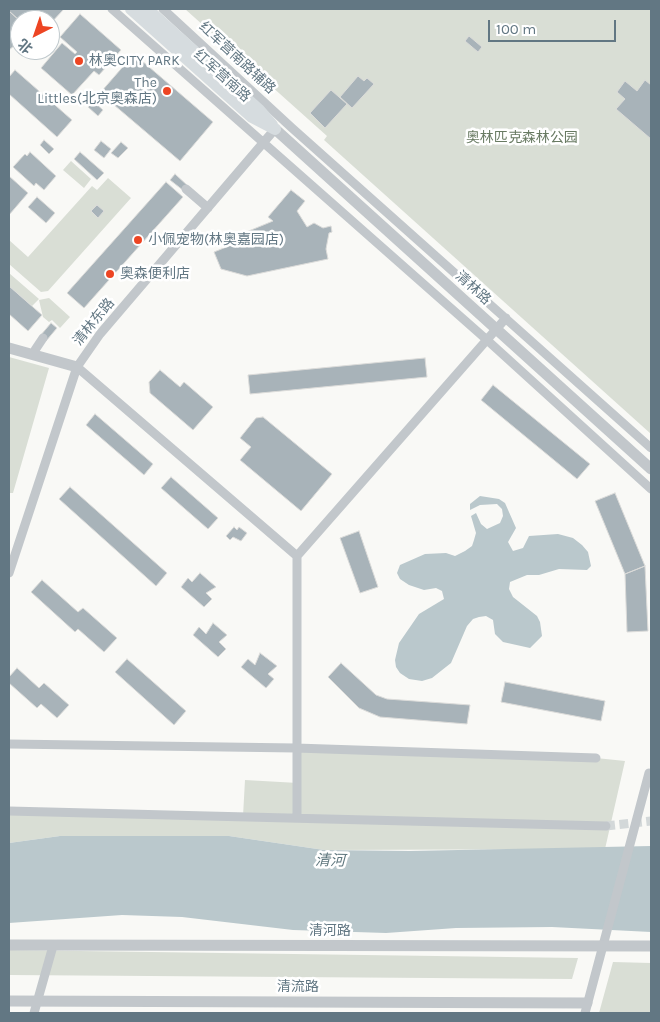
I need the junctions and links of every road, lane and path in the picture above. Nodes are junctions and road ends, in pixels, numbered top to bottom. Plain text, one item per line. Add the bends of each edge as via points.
1 (112, 9) edge
2 (131, 9) edge
3 (147, 9) edge
4 (163, 9) edge
5 (275, 129) junction
6 (264, 143) junction
7 (186, 189) dead end
8 (208, 208) junction
9 (506, 318) junction
10 (497, 329) junction
11 (43, 338) dead end
12 (487, 340) junction
13 (9, 348) edge
14 (35, 350) dead end
15 (77, 367) junction
16 (651, 448) edge
17 (651, 469) edge
18 (651, 489) edge
19 (297, 556) junction
20 (9, 573) edge
21 (9, 744) edge
22 (296, 748) junction
23 (596, 758) dead end
24 (649, 773) dead end
25 (9, 811) edge
26 (297, 816) junction
27 (606, 826) tunnel mouth
28 (9, 945) edge
29 (53, 946) junction
30 (651, 946) edge
31 (9, 1000) edge
32 (38, 1001) junction
33 (586, 1008) edge
34 (34, 1013) edge

1 - 6 street
2 - 5 main road, 红军营南路 via 252,117
3 - 5 main road, 红军营南路 via 259,110
4 - 9 street, 红军营南路辅路
5 - 6 street, 清林东路
5 - 10 street, 清林路
6 - 8 street, 清林东路
6 - 12 street
7 - 8 street
8 - 15 street, 清林东路 via 100,334
9 - 10 street
9 - 16 street, 红军营南路辅路
10 - 12 street
10 - 17 street, 清林路
11 - 14 street
12 - 18 street
12 - 19 street
13 - 15 street
15 - 19 street
15 - 20 street, 清林东路
19 - 22 street
21 - 22 street
22 - 23 street
22 - 26 street
24 - 33 street
25 - 26 street
26 - 27 street
28 - 29 street, 清河路
29 - 30 street, 清河路
29 - 32 street
31 - 32 street, 清流路
32 - 33 street, 清流路
32 - 34 street

